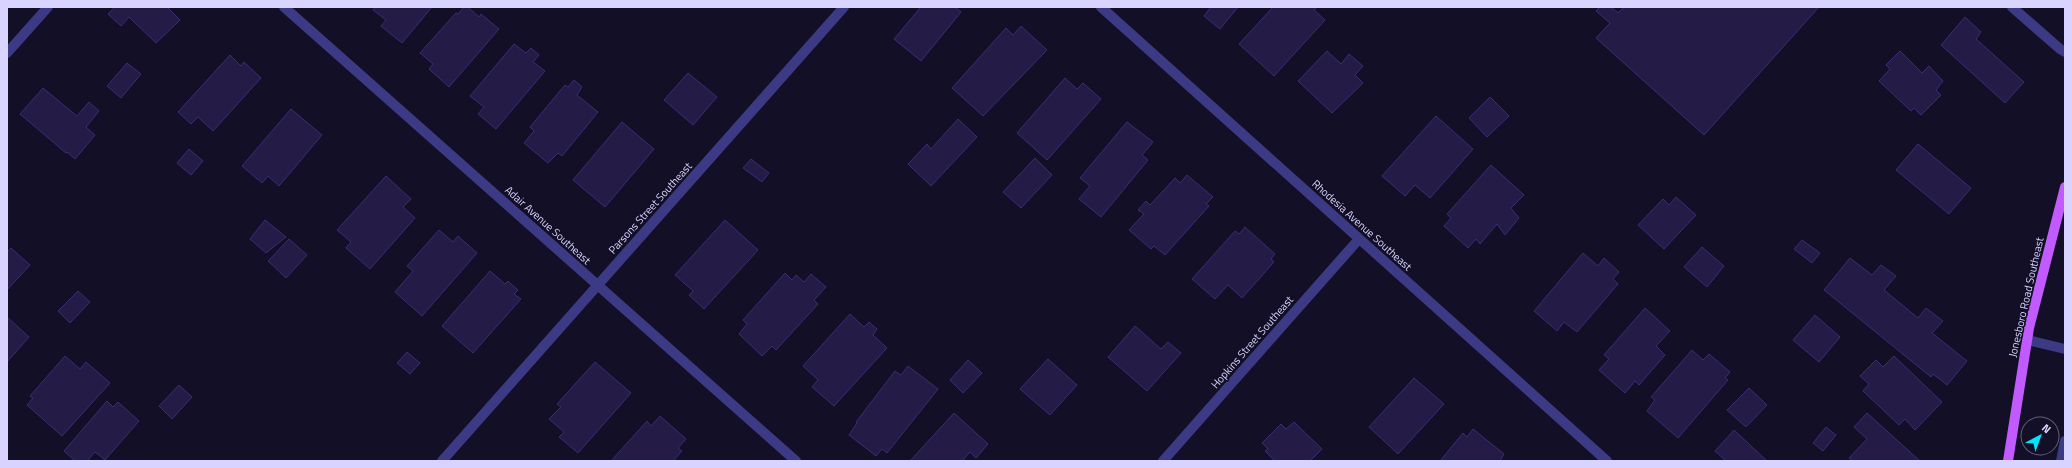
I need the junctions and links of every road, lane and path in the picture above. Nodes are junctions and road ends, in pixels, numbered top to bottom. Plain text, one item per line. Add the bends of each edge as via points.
1 (48, 7) edge
2 (284, 7) edge
3 (844, 7) edge
4 (1101, 7) edge
5 (2012, 7) edge
6 (2065, 52) edge
7 (7, 53) edge
8 (2065, 187) edge
9 (1359, 239) junction
10 (598, 285) junction
11 (2027, 340) junction
12 (2065, 349) edge
13 (2065, 441) edge
14 (442, 461) edge
15 (796, 461) edge
16 (1163, 461) edge
17 (1607, 461) edge
18 (2008, 461) edge
19 (2061, 461) edge

1 - 7 street
2 - 10 street, Adair Avenue Southeast
3 - 10 street, Parsons Street Southeast
4 - 9 street, Rhodesia Avenue Southeast
5 - 6 street
8 - 11 main road, Jonesboro Road Southeast
9 - 16 street, Hopkins Street Southeast
9 - 17 street, Rhodesia Avenue Southeast
10 - 14 street, Parsons Street Southeast
10 - 15 street, Adair Avenue Southeast
11 - 12 street
11 - 18 main road, Jonesboro Road Southeast
13 - 19 street

